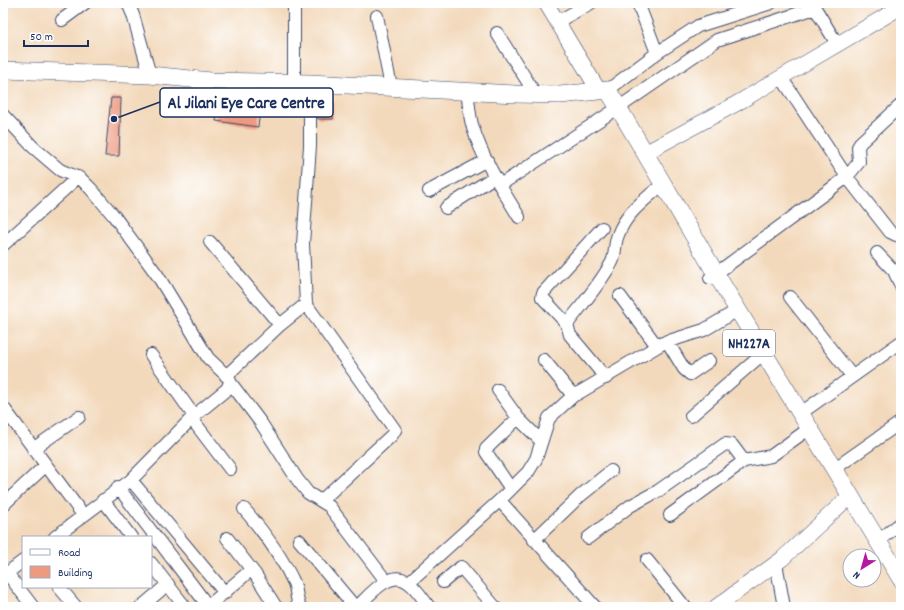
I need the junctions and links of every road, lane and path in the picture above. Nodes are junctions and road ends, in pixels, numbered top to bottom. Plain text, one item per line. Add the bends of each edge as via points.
1 (85, 3) edge
2 (128, 3) edge
3 (294, 3) edge
4 (546, 3) edge
5 (555, 3) edge
6 (591, 3) edge
7 (638, 3) edge
8 (770, 3) edge
9 (814, 6) edge
10 (901, 7) edge
11 (377, 16) dead end
12 (564, 18) junction
13 (62, 20) dead end
14 (497, 33) dead end
15 (837, 44) junction
16 (656, 53) junction
17 (3, 70) edge
18 (150, 75) junction
19 (780, 77) junction
20 (302, 83) junction
21 (392, 87) junction
22 (603, 90) junction
23 (467, 91) junction
24 (536, 95) junction
25 (901, 105) edge
26 (615, 110) junction
27 (3, 115) edge
28 (645, 154) junction
29 (486, 160) junction
30 (78, 177) junction
31 (847, 177) junction
32 (497, 181) junction
33 (657, 189) junction
34 (429, 191) dead end
35 (446, 208) dead end
36 (519, 217) dead end
37 (602, 228) dead end
38 (901, 235) edge
39 (210, 242) dead end
40 (3, 245) edge
41 (877, 253) dead end
42 (713, 276) junction
43 (901, 285) edge
44 (620, 296) dead end
45 (790, 297) dead end
46 (306, 304) junction
47 (731, 314) junction
48 (567, 324) junction
49 (280, 325) junction
50 (662, 344) junction
51 (900, 346) edge
52 (151, 355) dead end
53 (758, 358) junction
54 (544, 360) dead end
55 (709, 361) dead end
56 (852, 376) junction
57 (606, 378) junction
58 (228, 379) junction
59 (498, 390) dead end
60 (574, 395) junction
61 (3, 407) edge
62 (800, 414) junction
63 (691, 416) dead end
64 (79, 418) dead end
65 (193, 418) junction
66 (518, 418) junction
67 (901, 422) edge
68 (803, 433) junction
69 (541, 441) junction
70 (33, 449) junction
71 (744, 461) junction
72 (45, 466) junction
73 (230, 469) dead end
74 (834, 469) junction
75 (610, 471) dead end
76 (131, 480) junction
77 (118, 487) junction
78 (511, 489) junction
79 (847, 499) junction
80 (103, 500) junction
81 (322, 500) junction
82 (499, 501) junction
83 (3, 505) edge
84 (244, 509) dead end
85 (83, 515) junction
86 (670, 515) dead end
87 (901, 524) edge
88 (56, 536) edge
89 (130, 536) edge
90 (227, 538) dead end
91 (588, 538) dead end
92 (299, 540) dead end
93 (534, 540) junction
94 (878, 541) junction
95 (647, 560) dead end
96 (22, 562) edge
97 (776, 563) junction
98 (152, 564) edge
99 (252, 570) junction
100 (5, 575) edge
101 (901, 579) edge
102 (386, 581) junction
103 (409, 582) junction
104 (443, 582) dead end
105 (168, 584) junction
106 (60, 588) edge
107 (225, 593) junction
108 (901, 594) edge
109 (33, 607) edge
110 (76, 607) edge
111 (141, 607) edge
112 (185, 607) edge
113 (207, 607) edge
114 (276, 607) edge
115 (300, 607) edge
116 (356, 607) edge
117 (429, 607) edge
118 (495, 607) edge
119 (595, 607) edge
120 (685, 607) edge
121 (716, 607) edge
122 (784, 607) edge

1 - 13 street
2 - 18 street
3 - 20 street
4 - 22 main road
5 - 12 main road
6 - 12 street
7 - 16 street
8 - 16 street via 698,26
9 - 15 street
9 - 26 street via 717,40
10 - 15 main road
11 - 21 street
12 - 22 main road
14 - 24 street
15 - 19 main road
16 - 22 street
17 - 18 highway
18 - 20 highway
19 - 28 main road
19 - 31 street
20 - 21 highway
20 - 46 street via 310,146 303,244
21 - 23 highway
22 - 24 highway
22 - 26 highway, NH227A
23 - 24 highway
23 - 29 street via 472,126
25 - 31 street via 861,142 858,147 859,162
26 - 28 highway, NH227A
26 - 32 street
26 - 33 highway, NH227A
27 - 30 street via 33,147 60,170
28 - 42 highway, NH227A
29 - 32 street
29 - 34 street
30 - 40 street
30 - 58 street via 105,205 142,252 208,358
31 - 38 street via 890,232
31 - 42 street
32 - 35 street
32 - 36 street
33 - 42 highway, NH227A
33 - 48 street via 628,216 617,236 611,263
37 - 48 street via 543,293 543,300
39 - 49 street
41 - 43 street via 894,271
42 - 47 highway, NH227A
42 - 62 highway, NH227A
44 - 50 street
45 - 56 street
46 - 49 street
46 - 81 street via 395,430 392,436
47 - 50 street via 704,330
47 - 53 highway, NH227A
48 - 57 street via 570,336
49 - 58 street
50 - 55 street via 690,374
50 - 57 street
51 - 56 street
52 - 65 street
53 - 63 street
53 - 68 highway, NH227A
54 - 60 street
56 - 62 street
57 - 60 street
58 - 65 street via 227,388
58 - 81 street via 308,493
59 - 66 street
60 - 69 street via 549,418
61 - 70 street
62 - 74 highway, NH227A
64 - 70 street
65 - 73 street
65 - 76 street
66 - 69 street
66 - 78 street via 486,448 486,452
67 - 74 street
68 - 71 street via 771,456
68 - 79 highway, NH227A
69 - 78 street via 532,465
70 - 72 street
71 - 86 street
71 - 91 street via 732,445 725,444 658,491 630,506
72 - 83 street
72 - 85 street
74 - 79 highway, NH227A
75 - 93 street
76 - 77 street
76 - 107 street
77 - 80 street
77 - 113 street
78 - 82 street
79 - 94 highway, NH227A
79 - 97 main road
79 - 108 highway, NH227A
80 - 85 street
80 - 89 street
81 - 102 street via 343,522
82 - 93 street
82 - 103 street
84 - 115 street via 260,528 289,574 296,587
85 - 88 street
87 - 94 street
90 - 99 street
92 - 116 street
93 - 119 street
94 - 101 highway, NH227A
95 - 120 street
96 - 100 street
97 - 121 main road
97 - 122 street
98 - 105 street
99 - 107 street
99 - 114 street
100 - 109 street
102 - 103 street via 397,579
102 - 116 street
103 - 117 street
104 - 118 street via 461,567
105 - 111 street
105 - 112 street
106 - 110 street
107 - 113 street

